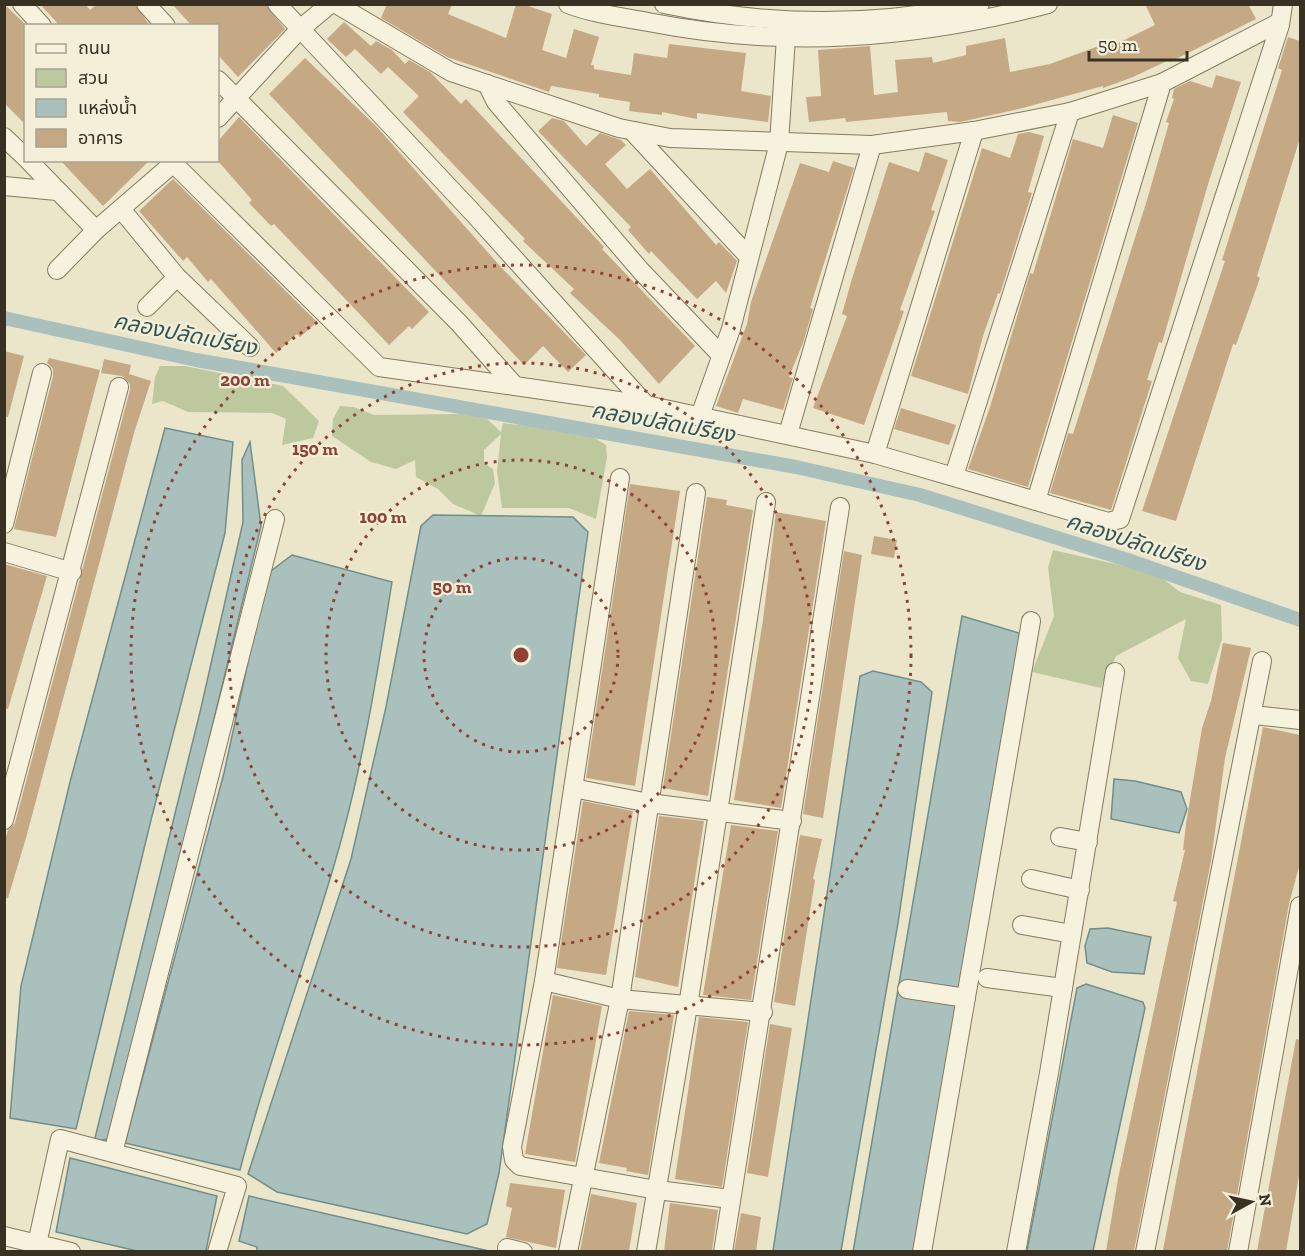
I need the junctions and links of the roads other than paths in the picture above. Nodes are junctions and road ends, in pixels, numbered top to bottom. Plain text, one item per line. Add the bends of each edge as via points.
1 (22, 4) edge
2 (146, 4) edge
3 (277, 4) edge
4 (330, 4) edge
5 (336, 4) edge
6 (568, 4) edge
7 (664, 4) edge
8 (980, 4) edge
9 (1048, 4) edge
10 (938, 9) edge
11 (1282, 13) edge
12 (40, 24) edge
13 (164, 24) edge
14 (299, 30) junction
15 (787, 30) junction
16 (219, 81) edge
17 (1162, 83) junction
18 (487, 84) junction
19 (235, 99) junction
20 (1070, 112) junction
21 (219, 117) edge
22 (632, 131) junction
23 (974, 131) junction
24 (4, 137) edge
25 (778, 143) junction
26 (873, 145) junction
27 (24, 156) edge
28 (30, 162) edge
29 (174, 162) edge
30 (4, 186) edge
31 (57, 191) junction
32 (121, 209) junction
33 (96, 230) junction
34 (749, 257) junction
35 (57, 270) dead end
36 (177, 277) junction
37 (147, 307) dead end
38 (250, 347) dead end
39 (722, 355) junction
40 (42, 373) dead end
41 (515, 386) junction
42 (120, 387) dead end
43 (646, 405) junction
44 (699, 416) junction
45 (788, 434) junction
46 (875, 454) junction
47 (954, 476) junction
48 (620, 477) dead end
49 (696, 493) dead end
50 (1036, 501) junction
51 (766, 502) dead end
52 (840, 507) dead end
53 (275, 519) dead end
54 (4, 524) edge
55 (4, 552) edge
56 (72, 572) junction
57 (1031, 621) dead end
58 (1262, 661) dead end
59 (1115, 672) dead end
60 (1254, 715) junction
61 (1300, 720) edge
62 (573, 788) junction
63 (649, 803) junction
64 (718, 812) junction
65 (4, 820) edge
66 (792, 821) junction
67 (1060, 837) dead end
68 (1088, 842) junction
69 (1031, 879) dead end
70 (1080, 890) junction
71 (1300, 906) edge
72 (1022, 925) dead end
73 (1072, 934) junction
74 (987, 978) dead end
75 (544, 981) junction
76 (1063, 988) junction
77 (907, 989) dead end
78 (966, 998) junction
79 (620, 999) junction
80 (688, 1005) junction
81 (763, 1012) junction
82 (113, 1153) junction
83 (581, 1176) junction
84 (657, 1190) junction
85 (731, 1199) junction
86 (4, 1236) edge
87 (37, 1244) junction
88 (71, 1251) edge
89 (217, 1251) edge
90 (568, 1251) edge
91 (646, 1251) edge
92 (723, 1251) edge
93 (922, 1251) edge
94 (1016, 1251) edge
95 (1145, 1251) edge
96 (1238, 1251) edge

1 - 12 street
2 - 13 street
3 - 14 street
4 - 14 street
5 - 18 street via 451,72
6 - 15 street via 681,29
7 - 15 street via 761,21
8 - 10 street
9 - 15 street via 936,29 833,39
10 - 15 street
11 - 17 street
11 - 50 street via 1120,519 1108,522
14 - 19 street
14 - 43 street via 475,215
15 - 25 street
16 - 19 street
17 - 20 street
17 - 50 street
18 - 22 street
18 - 39 street via 496,102 641,271
19 - 21 street
19 - 41 street via 459,323
20 - 23 street
20 - 47 street
22 - 25 street via 670,138
22 - 34 street
23 - 26 street
23 - 46 street
24 - 27 street
25 - 26 street
25 - 34 street
26 - 45 street
28 - 31 street
29 - 32 street
29 - 41 street via 379,367
30 - 31 street
31 - 33 street
32 - 33 street
32 - 36 street
33 - 35 street
34 - 39 street
36 - 37 street
36 - 38 street
39 - 44 street
40 - 54 street
41 - 43 street
42 - 56 street
43 - 44 street
44 - 45 street
45 - 46 street
46 - 47 street
47 - 50 street
48 - 62 street
49 - 63 street
51 - 64 street
52 - 66 street
53 - 82 street
55 - 56 street
56 - 65 street
57 - 78 street
58 - 60 street
59 - 68 street
60 - 61 street
60 - 95 street
62 - 63 street
62 - 75 street
63 - 64 street
63 - 79 street
64 - 66 street
64 - 80 street
66 - 81 street
67 - 68 street
68 - 70 street
69 - 70 street
70 - 73 street
71 - 96 street
72 - 73 street
73 - 76 street
74 - 76 street
75 - 79 street
75 - 83 street via 512,1147 513,1160 520,1166
76 - 94 street
77 - 78 street
78 - 93 street
79 - 80 street
79 - 83 street
80 - 81 street
80 - 84 street
81 - 85 street
82 - 87 street via 60,1139
82 - 89 street via 237,1186
83 - 84 street
83 - 90 street
84 - 85 street
84 - 91 street
85 - 92 street
86 - 87 street
87 - 88 street

